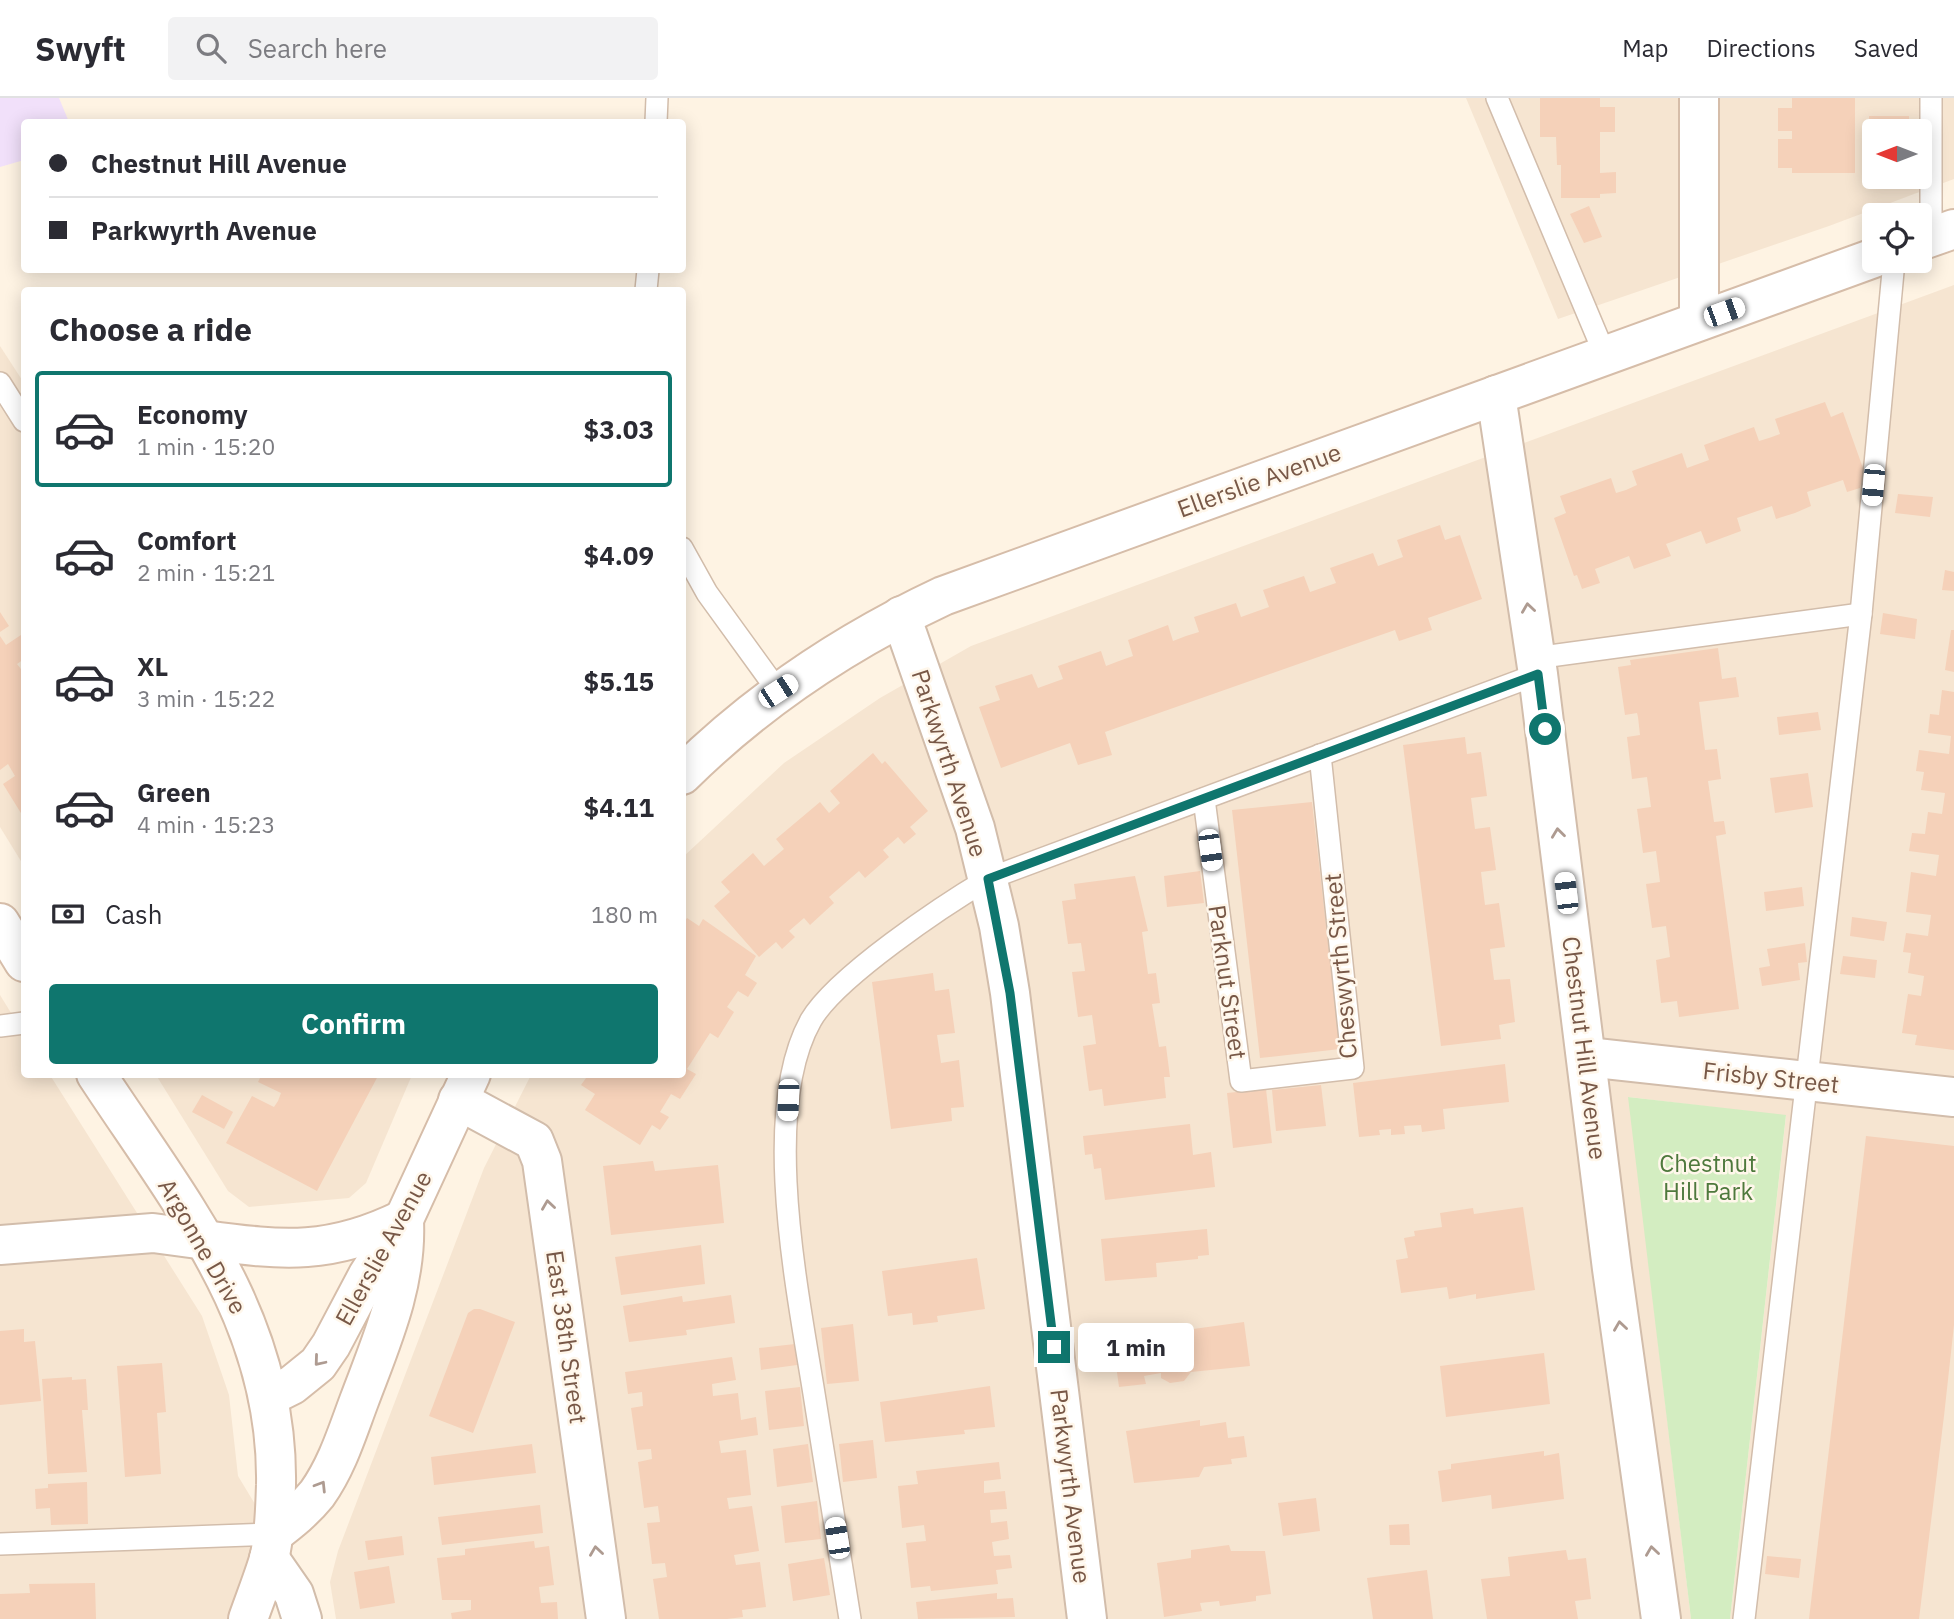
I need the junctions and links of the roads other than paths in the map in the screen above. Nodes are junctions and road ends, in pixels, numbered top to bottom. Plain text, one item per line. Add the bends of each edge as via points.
1 (657, 98) edge
2 (1497, 98) edge
3 (1699, 98) edge
4 (1931, 98) edge
5 (656, 119) edge
6 (1935, 236) edge
7 (1862, 262) edge
8 (1893, 273) edge
9 (1699, 321) junction
10 (1605, 355) junction
11 (0, 383) edge
12 (1496, 395) junction
13 (21, 416) edge
14 (686, 555) edge
15 (1861, 614) junction
16 (901, 616) junction
17 (1537, 666) junction
18 (778, 691) junction
19 (1320, 755) junction
20 (686, 772) edge
21 (1204, 799) junction
22 (988, 879) junction
23 (0, 923) edge
24 (21, 957) edge
25 (21, 1023) edge
26 (0, 1026) edge
27 (1587, 1057) junction
28 (99, 1078) edge
29 (1241, 1081) joint
30 (1807, 1082) junction
31 (465, 1087) edge
32 (1954, 1097) edge
33 (404, 1219) junction
34 (205, 1240) junction
35 (0, 1245) edge
36 (268, 1397) junction
37 (0, 1544) edge
38 (271, 1546) junction
39 (248, 1619) edge
40 (302, 1619) edge
41 (606, 1619) edge
42 (849, 1619) edge
43 (1087, 1619) edge
44 (1661, 1619) edge
45 (1744, 1619) edge

1 - 5 lane
2 - 10 lane
3 - 9 street
4 - 6 lane
7 - 9 street, Ellerslie Avenue
8 - 15 lane
9 - 10 street, Ellerslie Avenue
10 - 12 street, Ellerslie Avenue
11 - 13 lane
12 - 16 street, Ellerslie Avenue via 989,577
17 -> 12 street, Chestnut Hill Avenue
14 - 18 lane via 714,603
15 - 17 lane
15 - 30 lane
16 - 18 street, Ellerslie Avenue
16 - 22 street, Parkwyrth Avenue via 975,828
17 - 19 lane
27 -> 17 street, Chestnut Hill Avenue
18 - 20 street, Ellerslie Avenue
19 - 21 lane
19 - 29 lane, Cheswyrth Street via 1353,1068
21 - 22 lane
21 - 29 lane, Parknut Street
22 - 42 lane via 950,901 842,985 812,1019 795,1058 788,1100 789,1217
22 - 43 street, Parkwyrth Avenue via 1010,993
23 - 24 street
25 - 26 lane
27 - 30 street, Frisby Street
44 -> 27 street, Chestnut Hill Avenue
28 - 34 street, Argonne Drive
30 - 32 street, Frisby Street
30 - 45 lane
31 - 33 street, Ellerslie Avenue
41 -> 31 street, East 38th Street via 542,1161 534,1141
33 - 34 street via 367,1237 330,1246 271,1249
33 -> 36 street, Ellerslie Avenue via 318,1364
38 -> 33 street via 318,1492 337,1460 400,1284 406,1251
34 - 35 street via 153,1233
34 - 36 street, Argonne Drive via 247,1321
36 - 38 street, Argonne Drive via 276,1459
37 - 38 lane
38 - 39 street
38 - 40 street

